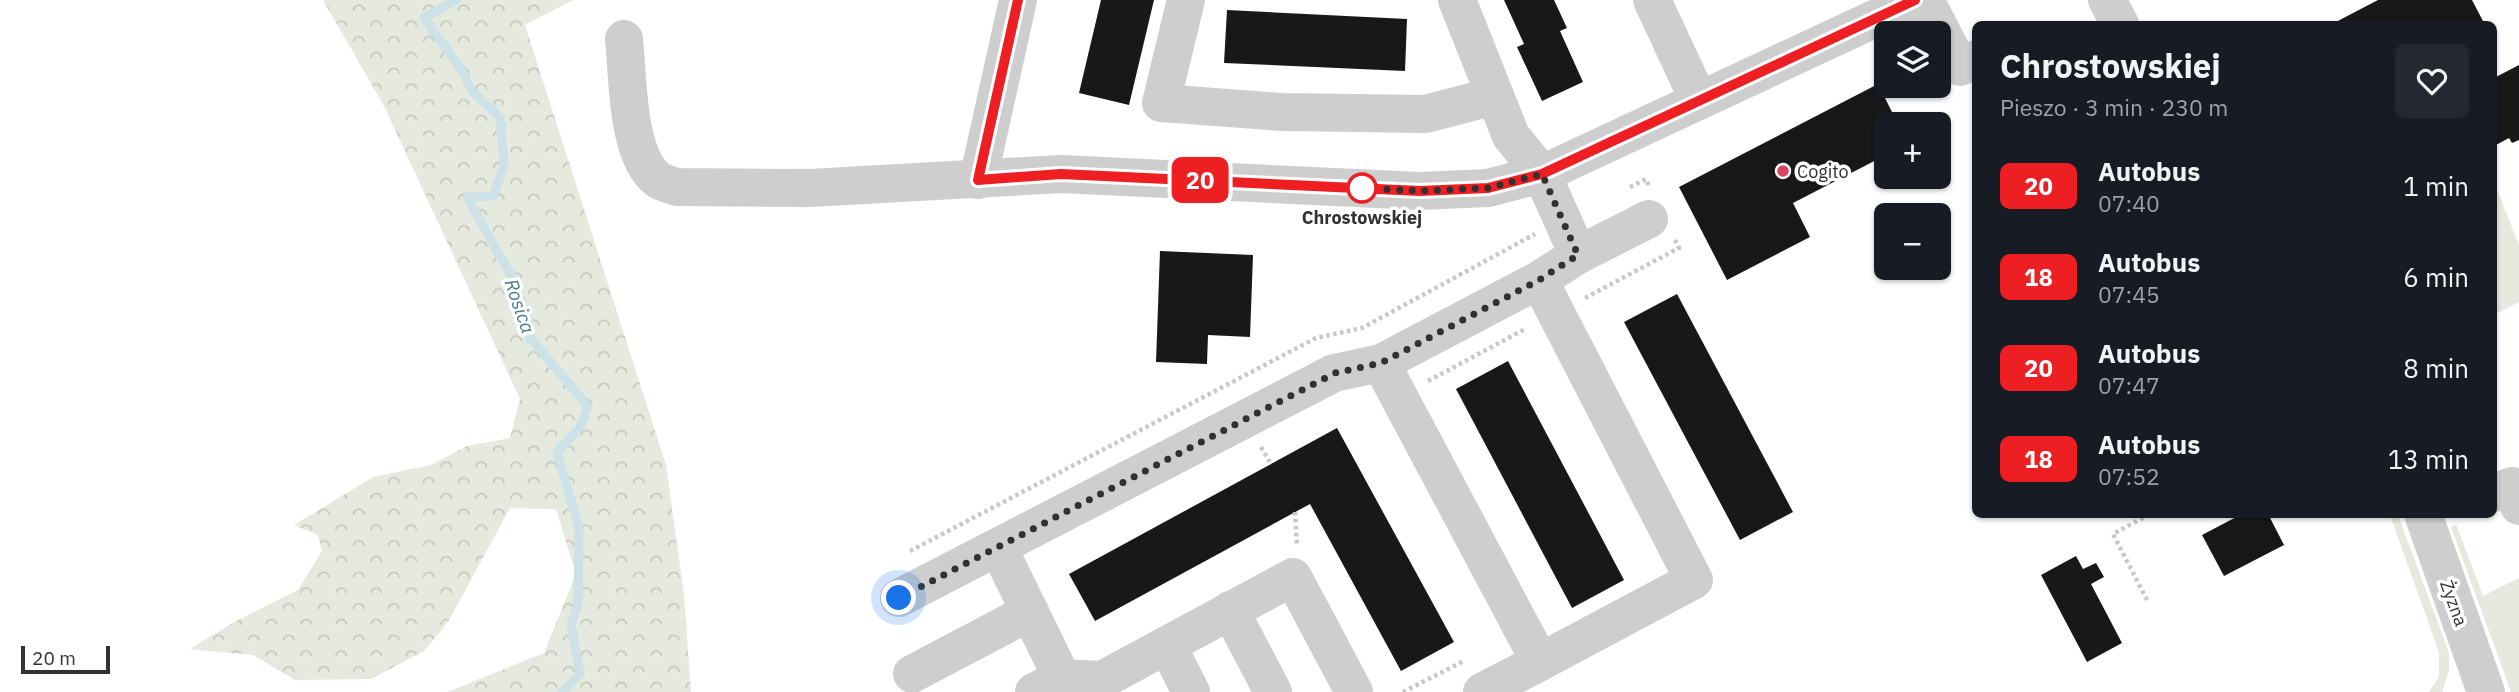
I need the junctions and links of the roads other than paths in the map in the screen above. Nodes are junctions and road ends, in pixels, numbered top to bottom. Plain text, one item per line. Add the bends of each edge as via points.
1 (1018, 0) edge
2 (1186, 0) edge
3 (1457, 0) edge
4 (1652, 0) edge
5 (1915, 0) edge
6 (1925, 0) edge
7 (2107, 0) edge
8 (2118, 21) edge
9 (624, 39) dead end
10 (1972, 61) edge
11 (1494, 96) junction
12 (1699, 101) junction
13 (1542, 174) junction
14 (978, 180) junction
15 (1649, 219) dead end
16 (1578, 255) junction
17 (1539, 280) junction
18 (1381, 363) junction
19 (2497, 492) edge
20 (2519, 506) edge
21 (2429, 518) edge
22 (998, 547) junction
23 (899, 598) dead end
24 (1230, 610) junction
25 (1030, 612) junction
26 (1167, 645) junction
27 (1540, 662) junction
28 (912, 674) dead end
29 (1048, 685) edge
30 (1107, 686) edge
31 (1191, 692) edge
32 (1273, 692) edge
33 (1354, 692) edge
34 (1482, 692) edge
35 (2486, 692) edge

1 - 14 street
2 - 11 street via 1161,103 1282,112 1425,114
3 - 11 street
4 - 12 street
5 - 12 street
6 - 10 street via 1961,66
7 - 8 street
9 - 14 street via 634,137 657,179 677,187 810,188
11 - 13 street via 1511,136
12 - 13 street
13 - 14 street via 1488,188 1420,191 1061,174
13 - 16 street
15 - 16 street
16 - 17 street
17 - 18 street
17 - 27 street via 1694,580
18 - 22 street via 1335,373
18 - 27 street
19 - 20 street via 2511,486
21 - 35 street, Żyzna
22 - 23 street
22 - 25 street
24 - 26 street
24 - 32 street
24 - 33 street via 1293,577
25 - 28 street
25 - 29 street
26 - 30 street
26 - 31 street
27 - 34 street
29 - 30 street

